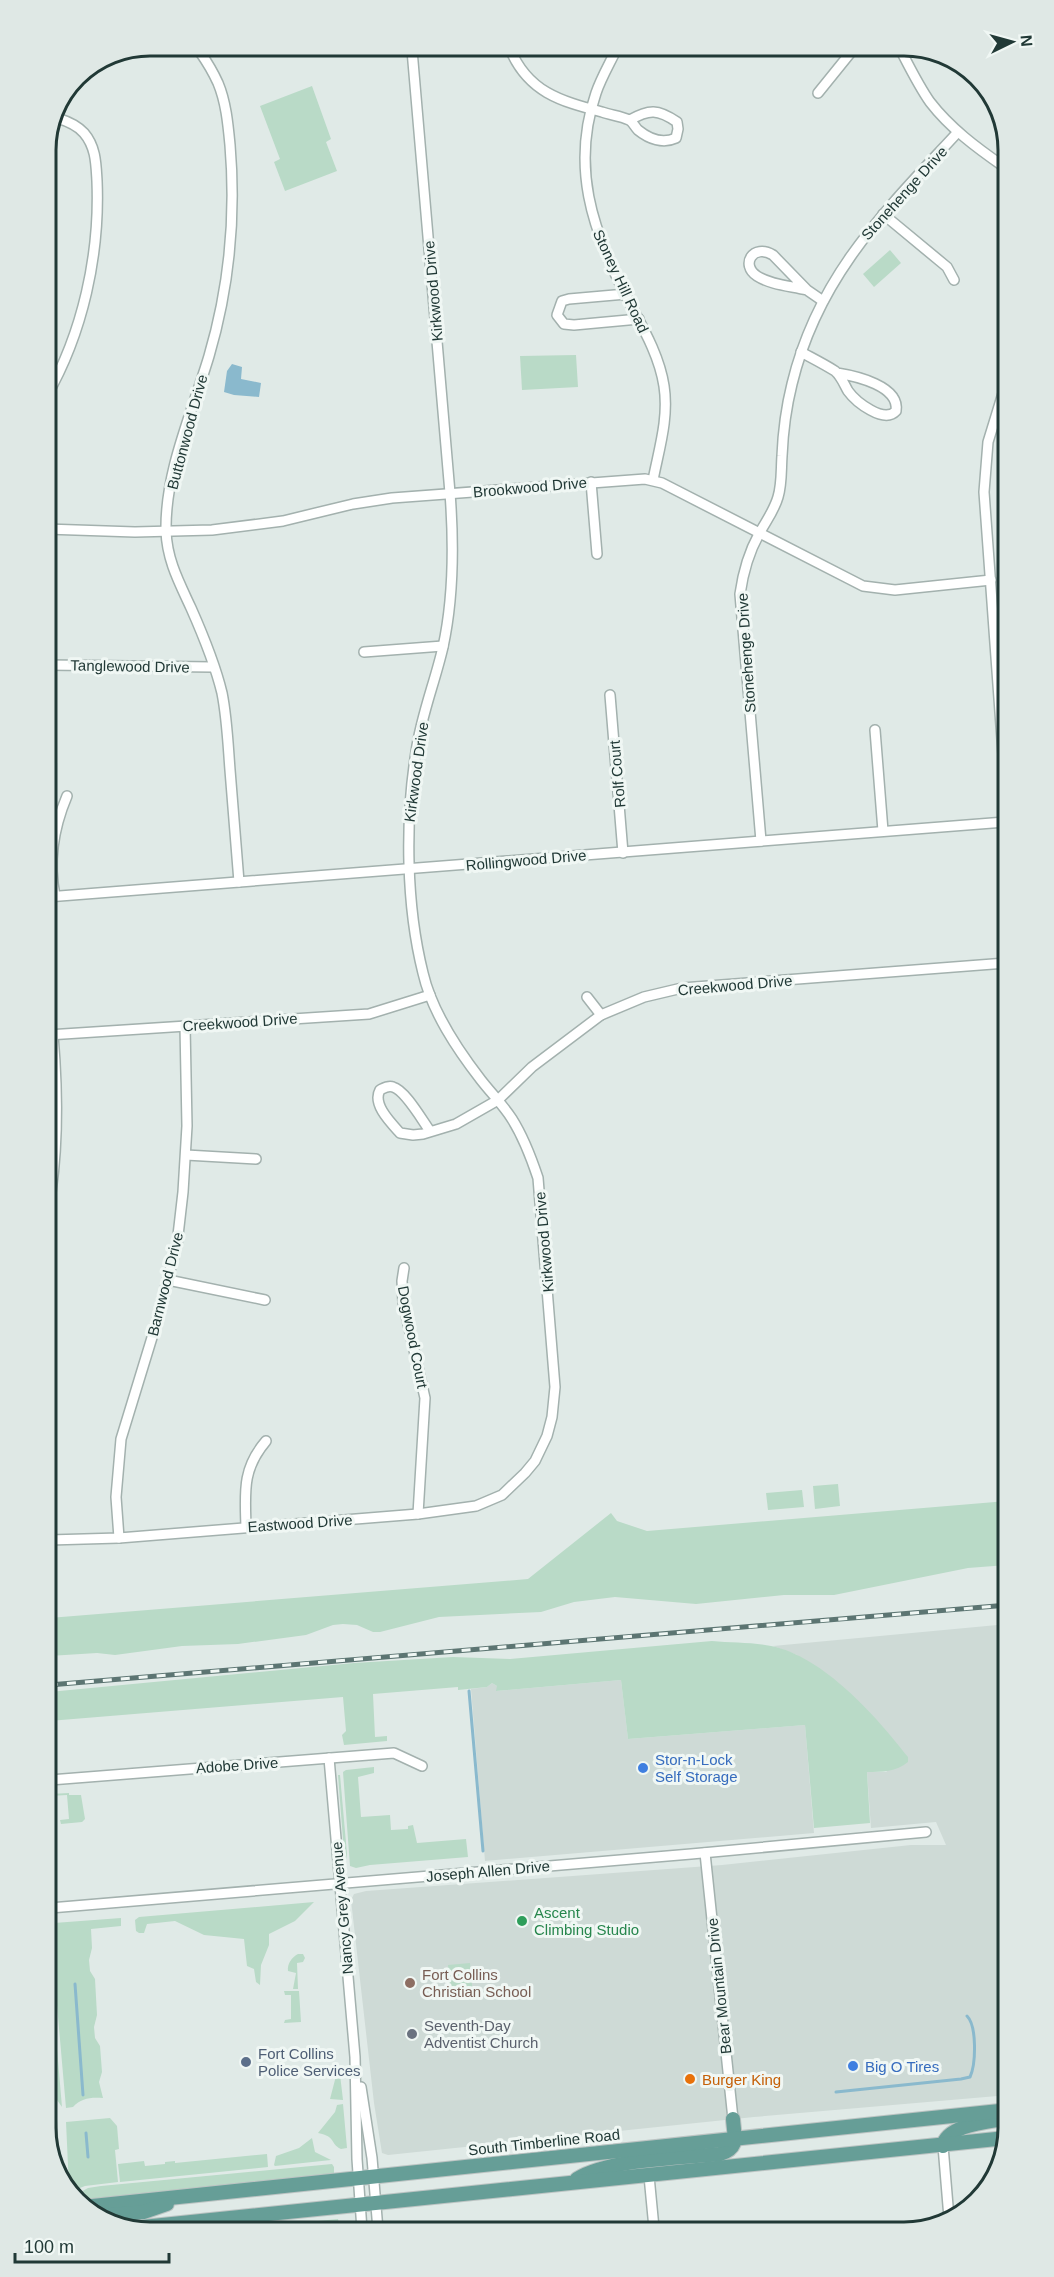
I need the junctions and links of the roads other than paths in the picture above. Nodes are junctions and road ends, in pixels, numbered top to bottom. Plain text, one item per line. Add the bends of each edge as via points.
1 (202, 56) edge
2 (413, 56) edge
3 (514, 56) edge
4 (613, 56) edge
5 (848, 56) edge
6 (904, 56) edge
7 (819, 93) dead end
8 (591, 110) junction
9 (61, 120) edge
10 (630, 120) junction
11 (958, 132) junction
12 (998, 160) edge
13 (883, 214) junction
14 (954, 280) dead end
15 (807, 290) junction
16 (626, 294) junction
17 (823, 301) junction
18 (639, 319) junction
19 (801, 352) junction
20 (837, 373) junction
21 (56, 378) edge
22 (998, 410) edge
23 (653, 480) junction
24 (591, 482) junction
25 (450, 493) junction
26 (56, 529) edge
27 (166, 532) junction
28 (760, 533) junction
29 (597, 554) dead end
30 (991, 580) junction
31 (443, 646) junction
32 (364, 652) dead end
33 (56, 665) edge
34 (213, 667) junction
35 (998, 680) edge
36 (610, 695) dead end
37 (875, 730) dead end
38 (67, 796) dead end
39 (998, 823) edge
40 (883, 831) junction
41 (56, 832) edge
42 (760, 841) junction
43 (623, 853) junction
44 (410, 869) junction
45 (239, 882) junction
46 (56, 897) edge
47 (998, 964) edge
48 (430, 995) junction
49 (587, 997) dead end
50 (601, 1015) junction
51 (185, 1026) junction
52 (56, 1035) edge
53 (56, 1096) edge
54 (498, 1100) junction
55 (56, 1125) edge
56 (430, 1131) junction
57 (186, 1155) junction
58 (256, 1159) dead end
59 (404, 1268) dead end
60 (168, 1281) junction
61 (265, 1300) dead end
62 (266, 1442) dead end
63 (534, 1461) joint
64 (418, 1514) junction
65 (246, 1527) junction
66 (119, 1538) junction
67 (56, 1540) edge
68 (329, 1758) junction
69 (422, 1766) dead end
70 (56, 1780) edge
71 (926, 1832) dead end
72 (705, 1853) junction
73 (340, 1884) junction
74 (56, 1908) edge
75 (355, 2057) junction
76 (998, 2111) edge
77 (733, 2119) joint
78 (998, 2120) edge
79 (735, 2138) junction
80 (997, 2139) edge
81 (943, 2146) junction
82 (650, 2176) junction
83 (374, 2178) junction
84 (358, 2180) junction
85 (573, 2182) junction
86 (189, 2196) junction
87 (376, 2204) junction
88 (97, 2205) edge
89 (360, 2205) junction
90 (948, 2211) edge
91 (116, 2215) edge
92 (202, 2221) edge
93 (361, 2221) edge
94 (377, 2221) edge
95 (654, 2222) edge

1 - 27 street, Buttonwood Drive via 219,84 225,106 232,188 230,242 219,317 176,465
2 - 25 street, Kirkwood Drive
3 - 8 street via 538,88
4 - 8 street, Stoney Hill Road
5 - 7 street
6 - 11 street via 930,102
8 - 10 street
8 - 16 street, Stoney Hill Road via 586,152 590,207 607,259
9 - 21 street via 84,133 94,153 97,195 93,257 81,312
10 - 10 street via 644,112 666,115 677,122 676,138 668,142 645,135
11 - 12 street
11 - 13 street, Stonehenge Drive
13 - 14 street via 947,267
13 - 17 street, Stonehenge Drive via 849,257
15 - 15 street via 756,275 749,266 753,253 773,255
15 - 17 street
16 - 18 street, Stoney Hill Road
16 - 18 street via 562,301 557,315 564,324 574,325
17 - 19 street, Stonehenge Drive
18 - 23 street, Stoney Hill Road via 664,386 666,418
19 - 20 street
19 - 28 street, Stonehenge Drive via 787,410 781,484 772,513
20 - 20 street via 849,392 873,411 887,416 896,411 896,401 888,391 858,377
22 - 30 street via 988,442 985,475
23 - 24 street, Brookwood Drive
23 - 28 street, Brookwood Drive
24 - 25 street, Brookwood Drive
24 - 29 street
25 - 27 street, Brookwood Drive via 353,504 241,527
25 - 31 street, Kirkwood Drive via 453,561
26 - 27 street, Brookwood Drive
27 - 34 street, Buttonwood Drive via 172,567 202,632
28 - 30 street, Brookwood Drive via 849,579 879,589
28 - 42 street, Stonehenge Drive via 745,568 740,594
30 - 35 street
31 - 32 street
31 - 44 street, Kirkwood Drive via 416,751 408,829
33 - 34 street, Tanglewood Drive
34 - 45 street, Buttonwood Drive via 222,692 226,725
36 - 43 street, Rolf Court
37 - 40 street
38 - 41 street
39 - 40 street, Rollingwood Drive
40 - 42 street, Rollingwood Drive
42 - 43 street, Rollingwood Drive
43 - 44 street, Rollingwood Drive
44 - 45 street, Rollingwood Drive
44 - 48 street, Kirkwood Drive via 416,939
45 - 46 street, Rollingwood Drive
47 - 50 street, Creekwood Drive via 682,988 644,997
48 - 51 street, Creekwood Drive via 369,1014
48 - 54 street, Kirkwood Drive via 457,1045
49 - 50 street
50 - 54 street, Creekwood Drive via 532,1067
51 - 52 street, Creekwood Drive
51 - 57 street, Barnwood Drive
53 - 55 street
54 - 56 street, Creekwood Drive via 448,1128
54 - 63 street, Kirkwood Drive via 527,1147 538,1178 555,1387 547,1436
56 - 56 street, Creekwood Drive via 413,1135 400,1132 377,1100 380,1090 395,1087 403,1093
57 - 58 street
57 - 60 street, Barnwood Drive via 177,1244
59 - 64 street, Dogwood Court via 403,1302 424,1398
60 - 61 street
60 - 66 street, Barnwood Drive via 121,1439 116,1497
62 - 65 street via 248,1471
63 - 64 street, Eastwood Drive via 501,1495 476,1506
64 - 65 street, Eastwood Drive
65 - 66 street, Eastwood Drive
66 - 67 street, Eastwood Drive
68 - 69 street, Adobe Drive via 394,1753
68 - 70 street, Adobe Drive
68 - 73 street, Nancy Grey Avenue
71 - 72 street, Joseph Allen Drive
72 - 73 street, Joseph Allen Drive
72 - 77 street, Bear Mountain Drive
73 - 74 street, Joseph Allen Drive
73 - 75 street, Nancy Grey Avenue
75 - 83 street, Nancy Grey Avenue
75 - 84 street, Nancy Grey Avenue
76 - 79 main road, South Timberline Road
77 - 79 main road
78 - 81 main road via 953,2130
79 - 83 main road, South Timberline Road
79 - 85 main road via 733,2148 720,2154 614,2165 588,2172
80 - 81 main road
81 - 82 main road
81 - 90 street
82 - 85 main road
82 - 95 street
83 - 84 main road, South Timberline Road
83 - 87 street, Nancy Grey Avenue
84 - 86 main road, South Timberline Road
84 - 89 street, Nancy Grey Avenue
85 - 87 main road
86 - 88 main road, South Timberline Road
86 - 91 main road via 144,2212
87 - 89 main road
87 - 94 street, Nancy Grey Avenue
89 - 92 main road
89 - 93 street, Nancy Grey Avenue

